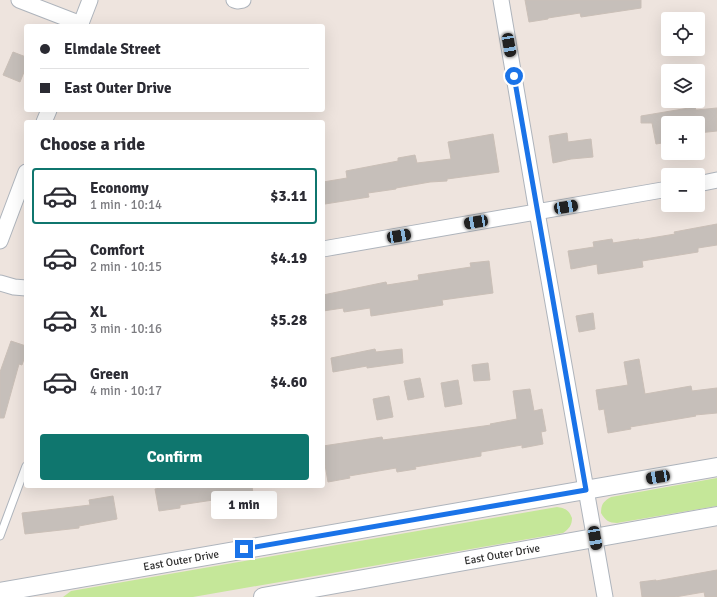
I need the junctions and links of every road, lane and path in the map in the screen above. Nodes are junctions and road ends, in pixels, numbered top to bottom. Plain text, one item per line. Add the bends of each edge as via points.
1 (19, 0) edge
2 (90, 0) edge
3 (234, 0) edge
4 (243, 0) edge
5 (501, 0) edge
6 (78, 24) edge
7 (80, 24) edge
8 (24, 177) edge
9 (717, 180) edge
10 (705, 183) edge
11 (661, 190) edge
12 (537, 212) junction
13 (0, 242) edge
14 (325, 249) edge
15 (0, 283) edge
16 (24, 288) edge
17 (717, 467) edge
18 (24, 471) edge
19 (586, 490) junction
20 (717, 516) edge
21 (0, 536) edge
22 (595, 538) junction
23 (43, 591) edge
24 (0, 592) edge
25 (263, 597) edge
26 (605, 597) edge

1 - 6 street
2 - 7 street
3 - 4 street
5 - 12 street
8 - 13 street
9 - 10 street
11 - 12 street
12 - 14 street
12 - 19 street
15 - 16 street
17 - 19 street, East Outer Drive
18 - 21 lane
19 - 22 street
19 - 23 street, East Outer Drive
20 - 22 street, East Outer Drive
22 - 25 street, East Outer Drive
22 - 26 street
23 - 24 street, East Outer Drive

